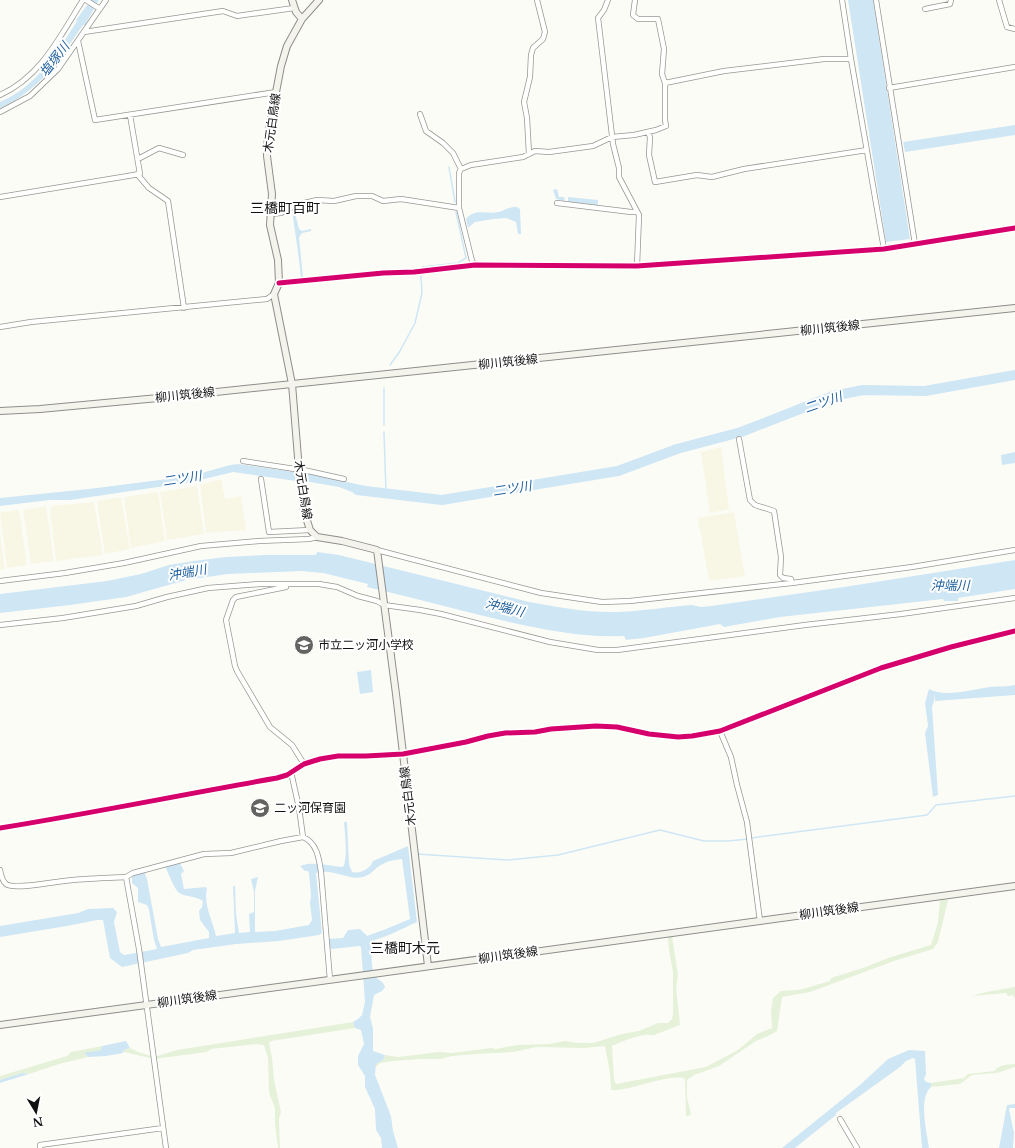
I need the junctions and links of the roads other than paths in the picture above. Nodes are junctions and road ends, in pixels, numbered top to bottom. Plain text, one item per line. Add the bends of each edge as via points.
1 (85, 0) edge
2 (106, 0) edge
3 (292, 0) edge
4 (319, 0) edge
5 (537, 0) edge
6 (608, 0) edge
7 (635, 0) edge
8 (842, 0) edge
9 (876, 0) edge
10 (951, 0) edge
11 (999, 0) edge
12 (294, 8) junction
13 (100, 9) junction
14 (925, 9) dead end
15 (302, 19) junction
16 (1015, 29) edge
17 (84, 32) junction
18 (78, 41) junction
19 (851, 59) junction
20 (1015, 67) edge
21 (665, 83) junction
22 (889, 88) junction
23 (276, 92) junction
24 (0, 95) edge
25 (0, 112) edge
26 (420, 114) dead end
27 (130, 115) junction
28 (648, 132) junction
29 (612, 137) junction
30 (867, 150) junction
31 (529, 154) junction
32 (183, 155) dead end
33 (138, 159) junction
34 (461, 169) junction
35 (137, 174) junction
36 (0, 197) edge
37 (557, 203) dead end
38 (460, 208) junction
39 (637, 212) junction
40 (271, 214) junction
41 (1015, 228) edge
42 (915, 244) junction
43 (884, 249) junction
44 (475, 265) junction
45 (637, 266) junction
46 (279, 283) junction
47 (274, 294) junction
48 (184, 308) junction
49 (1015, 308) edge
50 (0, 327) edge
51 (292, 384) junction
52 (0, 411) edge
53 (739, 439) dead end
54 (243, 461) dead end
55 (299, 469) junction
56 (261, 479) dead end
57 (344, 479) dead end
58 (310, 530) junction
59 (317, 537) junction
60 (1015, 550) edge
61 (377, 553) junction
62 (0, 581) edge
63 (792, 583) junction
64 (297, 584) junction
65 (1015, 598) edge
66 (383, 602) junction
67 (0, 625) edge
68 (1015, 631) edge
69 (720, 731) junction
70 (403, 754) junction
71 (303, 765) junction
72 (293, 771) junction
73 (0, 828) edge
74 (303, 837) junction
75 (0, 870) edge
76 (126, 877) junction
77 (1015, 886) edge
78 (760, 921) junction
79 (428, 966) junction
80 (330, 980) junction
81 (147, 1005) junction
82 (0, 1025) edge
83 (840, 1118) dead end
84 (164, 1128) junction
85 (40, 1148) edge
86 (166, 1148) edge
87 (857, 1148) edge

1 - 13 street
1 - 24 street via 38,69
2 - 13 street
3 - 12 main road
4 - 15 main road, 木元白鳥線
5 - 31 street via 545,32 543,39 533,48 524,102 528,118
6 - 29 street via 598,18
7 - 21 street via 632,15 638,19 658,19 664,49 662,74
8 - 19 street
9 - 22 street
10 - 14 street via 950,4
11 - 16 street via 1007,28
12 - 15 main road
12 - 17 street via 237,16 223,11
13 - 17 street
15 - 23 main road, 木元白鳥線 via 287,46
17 - 18 street
18 - 25 street via 58,69 41,86 30,96
18 - 27 street via 95,120
19 - 21 street via 824,59 724,71
19 - 30 street
20 - 22 street
21 - 28 street via 666,126
22 - 42 street
23 - 27 street
23 - 40 main road, 木元白鳥線 via 268,134
26 - 34 street via 426,131 444,143
27 - 33 street
28 - 29 street
28 - 30 street via 649,155 655,182 697,175 712,177 744,169
29 - 31 street via 593,146 549,152 535,151
29 - 39 street via 619,177
30 - 43 street
31 - 34 street
32 - 33 street via 159,148
33 - 35 street via 140,174
34 - 38 street
35 - 36 street
35 - 48 street via 149,188 168,201
37 - 39 street
38 - 40 street via 401,199 383,201 372,196 356,196 334,202 317,200
38 - 44 street
39 - 45 street
40 - 46 main road, 木元白鳥線 via 270,225 278,260
41 - 42 street
42 - 43 street
43 - 45 street
44 - 45 street
44 - 46 street
46 - 47 main road, 木元白鳥線
47 - 48 street via 267,299
47 - 51 main road, 木元白鳥線
48 - 50 street
49 - 51 main road, 柳川筑後線
51 - 52 main road, 柳川筑後線
51 - 55 main road, 木元白鳥線
53 - 63 street via 750,500 755,505 774,511 781,557 780,575 791,579
54 - 55 street
55 - 57 street
55 - 58 main road, 木元白鳥線 via 304,511
56 - 58 street via 269,532
58 - 59 main road, 木元白鳥線
59 - 61 main road via 342,541
59 - 62 street via 201,546 124,563
60 - 63 street
61 - 63 street via 541,594 602,602
61 - 66 main road, 木元白鳥線
64 - 66 street via 337,587 358,596
64 - 67 street via 208,588 136,606
64 - 71 street via 236,597 226,620 237,671 270,727 292,745
65 - 66 street via 611,650 550,642
66 - 70 main road, 木元白鳥線
68 - 69 street via 888,666
69 - 70 street via 678,736 649,734 617,727 581,726 505,733
69 - 78 street via 730,756 746,816
70 - 71 street via 338,756
70 - 79 main road, 木元白鳥線
71 - 72 street
72 - 73 street via 277,778
72 - 74 street
74 - 76 street via 231,854 204,854 133,872
74 - 80 street via 312,843 319,860
75 - 76 street via 3,881 13,886
76 - 81 street
77 - 78 main road, 柳川筑後線
78 - 79 main road, 柳川筑後線
79 - 80 main road, 柳川筑後線
80 - 81 main road, 柳川筑後線
81 - 82 main road, 柳川筑後線
81 - 84 street
83 - 87 street
84 - 85 street via 40,1145
84 - 86 street

